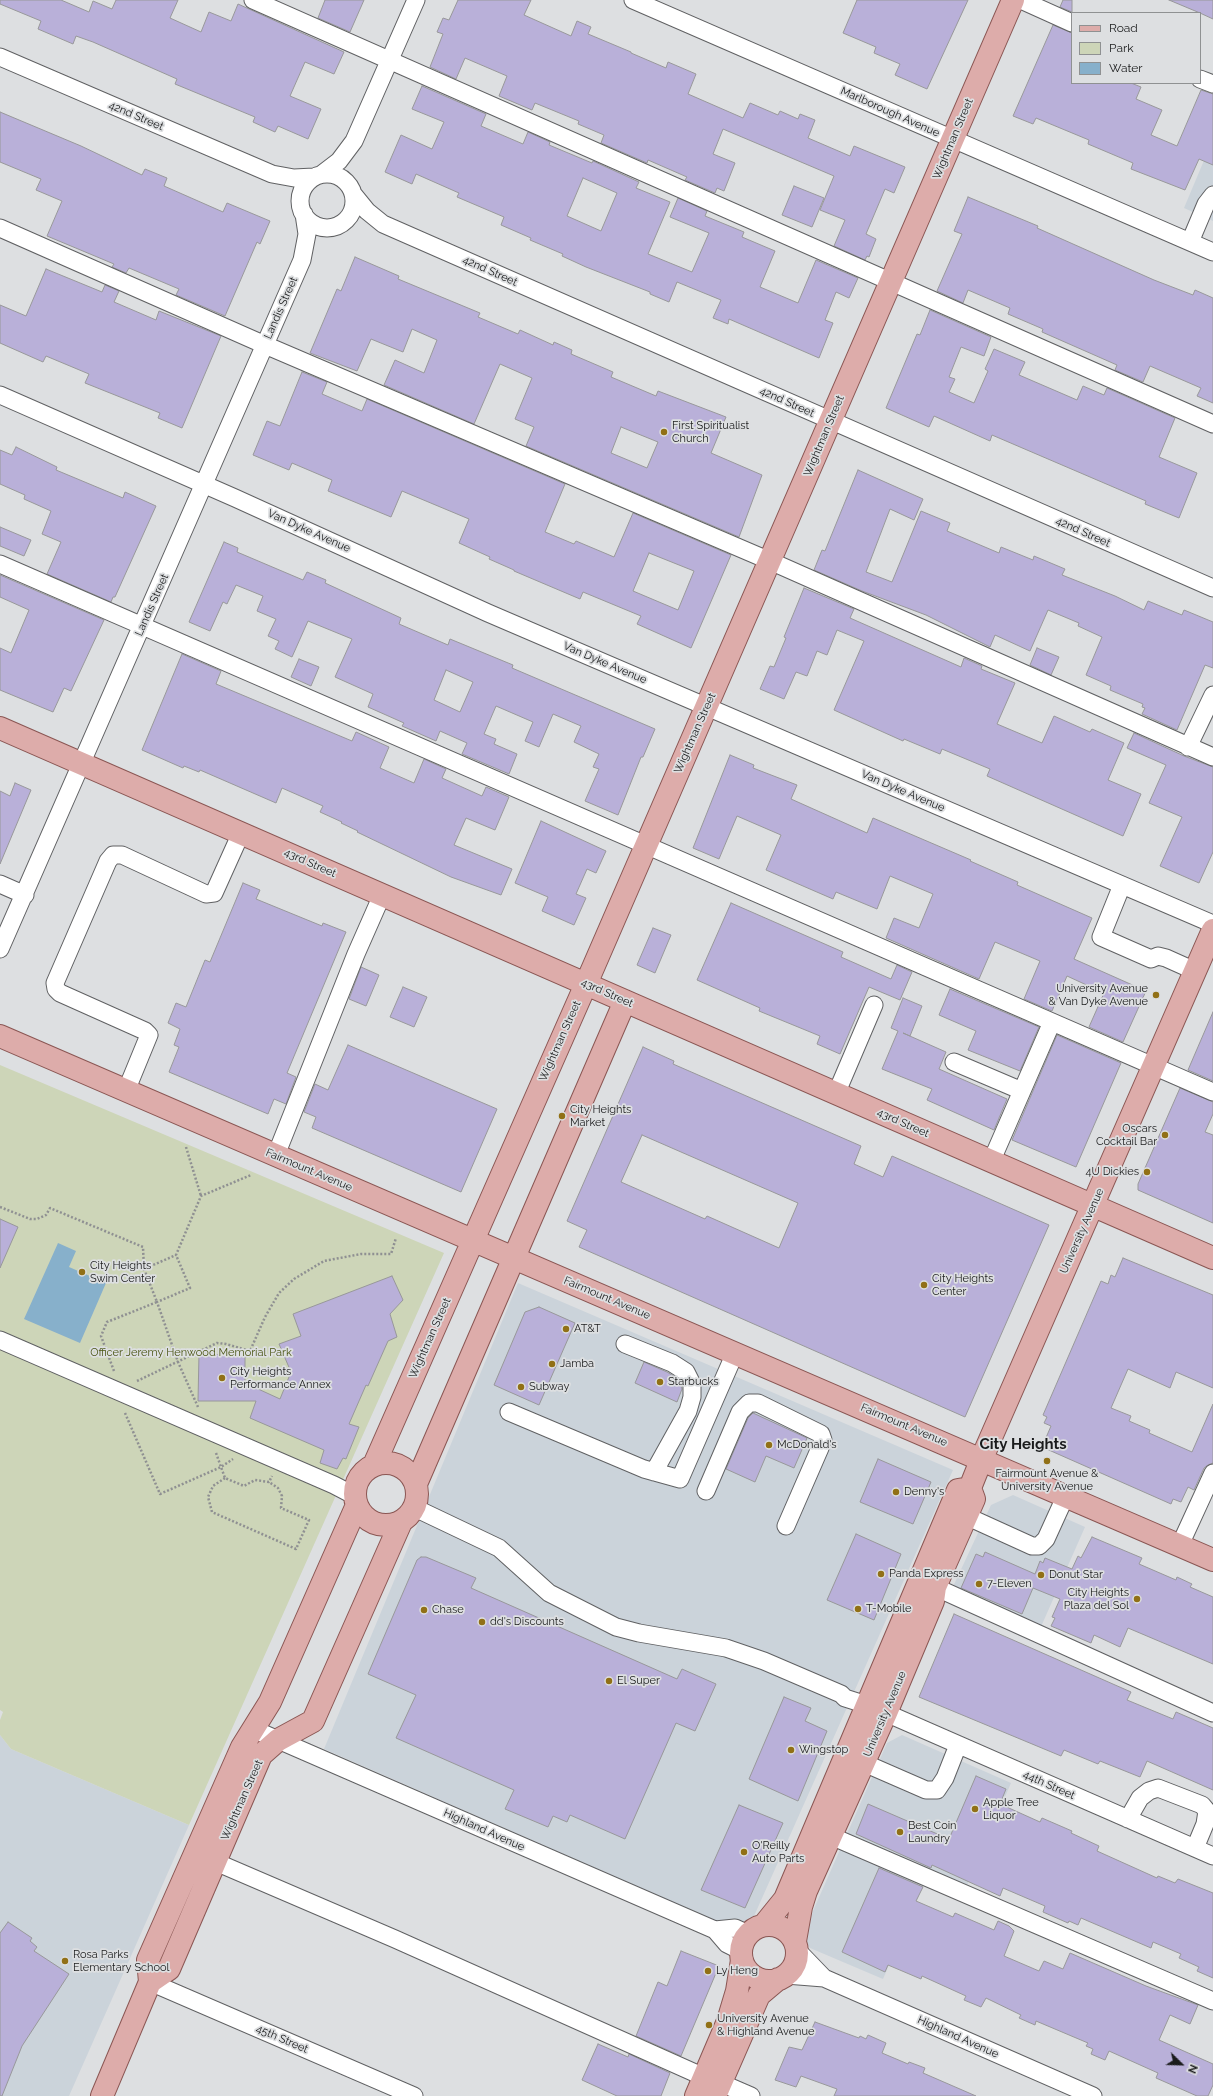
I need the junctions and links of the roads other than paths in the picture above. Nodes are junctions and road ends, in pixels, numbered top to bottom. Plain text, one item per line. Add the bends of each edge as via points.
1 (252, 0) edge
2 (416, 0) edge
3 (633, 0) edge
4 (1012, 0) edge
5 (1021, 0) edge
6 (1071, 23) edge
7 (0, 57) edge
8 (389, 60) junction
9 (1201, 79) edge
10 (1213, 84) edge
11 (953, 139) junction
12 (354, 141) junction
13 (272, 174) junction
14 (318, 176) junction
15 (352, 191) junction
16 (1213, 195) edge
17 (303, 210) junction
18 (383, 224) junction
19 (337, 226) junction
20 (0, 228) edge
21 (1190, 242) junction
22 (1213, 252) edge
23 (302, 260) junction
24 (891, 283) junction
25 (265, 345) junction
26 (0, 395) edge
27 (830, 421) junction
28 (1213, 424) edge
29 (204, 485) junction
30 (770, 561) junction
31 (0, 564) edge
32 (1212, 586) edge
33 (143, 625) junction
34 (1213, 695) edge
35 (707, 706) junction
36 (0, 728) edge
37 (1188, 747) junction
38 (1213, 757) edge
39 (82, 764) junction
40 (241, 833) junction
41 (645, 846) junction
42 (0, 884) edge
43 (1122, 885) junction
44 (25, 895) junction
45 (382, 895) junction
46 (1213, 924) edge
47 (1213, 930) edge
48 (0, 949) edge
49 (1195, 971) junction
50 (586, 984) junction
51 (625, 1001) junction
52 (874, 1005) dead end
53 (1052, 1022) junction
54 (0, 1036) edge
55 (954, 1062) dead end
56 (1154, 1065) junction
57 (126, 1091) junction
58 (1022, 1091) junction
59 (1213, 1092) edge
60 (836, 1094) junction
61 (276, 1155) junction
62 (991, 1162) junction
63 (1092, 1206) junction
64 (473, 1240) junction
65 (514, 1258) junction
66 (1213, 1258) edge
67 (0, 1340) edge
68 (625, 1344) dead end
69 (735, 1353) junction
70 (508, 1412) dead end
71 (982, 1458) junction
72 (374, 1465) junction
73 (654, 1472) junction
74 (1213, 1473) edge
75 (416, 1484) junction
76 (970, 1488) junction
77 (706, 1491) dead end
78 (1066, 1496) junction
79 (356, 1501) junction
80 (408, 1515) junction
81 (966, 1516) junction
82 (786, 1526) dead end
83 (1180, 1545) junction
84 (1213, 1560) edge
85 (935, 1587) junction
86 (876, 1709) junction
87 (1213, 1713) edge
88 (253, 1729) junction
89 (278, 1740) junction
90 (958, 1745) junction
91 (864, 1763) junction
92 (1128, 1819) junction
93 (831, 1836) junction
94 (1195, 1848) junction
95 (1213, 1856) edge
96 (205, 1857) junction
97 (749, 1942) junction
98 (796, 1946) junction
99 (782, 1977) junction
100 (824, 1978) junction
101 (150, 1982) junction
102 (1213, 2001) edge
103 (709, 2088) edge
104 (102, 2096) edge
105 (414, 2096) edge
106 (751, 2096) edge
107 (1092, 2096) edge

1 - 8 street
2 - 8 street
3 - 11 street, Marlborough Avenue
4 - 11 main road, Wightman Street
5 - 6 street
7 - 13 street, 42nd Street
8 - 12 street
8 - 24 street
9 - 10 street
11 - 21 street, Marlborough Avenue
11 - 24 main road, Wightman Street
12 - 14 street via 339,161
12 - 15 street via 350,165
13 - 14 street, 42nd Street via 294,178
13 - 17 street, 42nd Street via 289,189
14 - 15 street via 338,176 346,180
14 - 17 street via 303,190
15 - 18 street, 42nd Street via 367,211
15 - 19 street via 352,211 348,219
16 - 21 street via 1206,204
17 - 19 street via 309,221 316,225
17 - 23 street, Landis Street via 307,234
18 - 19 street, 42nd Street via 363,221
18 - 27 street, 42nd Street
19 - 23 street, Landis Street via 319,239
20 - 25 street
21 - 22 street, Marlborough Avenue
23 - 25 street, Landis Street
24 - 27 main road, Wightman Street
24 - 28 street
25 - 29 street, Landis Street
25 - 30 street
26 - 29 street, Van Dyke Avenue
27 - 30 main road, Wightman Street
27 - 32 street, 42nd Street
29 - 33 street, Landis Street
29 - 35 street, Van Dyke Avenue via 488,613
30 - 35 main road, Wightman Street
30 - 37 street
31 - 33 street
33 - 39 street, Landis Street
33 - 41 street
34 - 37 street
35 - 41 main road, Wightman Street
35 - 43 street, Van Dyke Avenue
36 - 39 main road, 43rd Street
37 - 38 street
39 - 40 main road, 43rd Street
39 - 44 street, Landis Street
40 - 45 main road, 43rd Street
40 - 57 street via 214,893 206,894 122,855 113,855 108,861 55,983 60,993 149,1035
41 - 50 main road, Wightman Street
41 - 53 street
42 - 44 street
43 - 46 street, Van Dyke Avenue
43 - 49 street via 1101,937 1151,959 1158,956 1166,958
44 - 48 street, Landis Street
45 - 50 main road, 43rd Street
45 - 61 street
47 - 49 main road, University Avenue
49 - 56 main road, University Avenue
50 - 51 main road, 43rd Street
50 - 64 main road, Wightman Street
51 - 60 main road, 43rd Street
51 - 65 main road, Wightman Street
52 - 60 street
53 - 56 street
53 - 58 street
54 - 57 main road, Fairmount Avenue
55 - 58 street
56 - 59 street
56 - 63 main road, University Avenue
57 - 61 main road, Fairmount Avenue
58 - 62 street
60 - 62 main road, 43rd Street
61 - 64 main road, Fairmount Avenue
62 - 63 main road, 43rd Street
63 - 66 main road, 43rd Street
63 - 71 main road, University Avenue
64 - 65 main road, Fairmount Avenue
64 - 72 main road, Wightman Street
65 - 69 main road, Fairmount Avenue
65 - 75 main road, Wightman Street
67 - 79 street via 282,1463
68 - 73 street via 672,1363 686,1372 692,1384 688,1411
69 - 71 main road, Fairmount Avenue
69 - 73 street via 680,1480
70 - 73 street
71 - 76 main road, University Avenue
71 - 78 main road, Fairmount Avenue
72 - 75 main road via 394,1464 404,1468 412,1475
72 - 79 main road, Wightman Street via 359,1478
74 - 83 street
75 - 80 main road, Wightman Street via 418,1492
76 - 81 main road, University Avenue via 974,1499
76 - 86 main road, University Avenue via 958,1490
77 - 82 street via 740,1412 749,1403 758,1403 822,1434 820,1448
78 - 81 street via 1046,1539 1039,1546 1032,1546
78 - 83 main road, Fairmount Avenue
79 - 80 main road via 362,1515 375,1524 391,1526
79 - 88 main road, Wightman Street via 270,1702
80 - 86 street, 44th Street via 499,1548 550,1593 616,1626 639,1633 726,1648 764,1661 845,1698
80 - 89 main road, Wightman Street via 313,1721
81 - 85 main road, University Avenue
83 - 84 main road, Fairmount Avenue
85 - 86 main road, University Avenue via 933,1601
85 - 87 street
86 - 90 street, 44th Street
86 - 91 main road, University Avenue
86 - 97 main road, University Avenue via 785,1899
88 - 89 street, Highland Avenue
88 - 96 main road, Wightman Street via 242,1747
89 - 96 main road, Wightman Street via 261,1755
89 - 97 street, Highland Avenue via 715,1930 734,1928
90 - 91 street via 945,1778 937,1790 926,1790
90 - 92 street, 44th Street
91 - 93 main road, University Avenue
92 - 94 street, 44th Street
92 - 94 street via 1140,1798 1158,1788 1202,1805 1207,1811 1205,1824
93 - 98 main road, University Avenue via 801,1907
93 - 102 street
94 - 95 street, 44th Street
96 - 101 main road, Wightman Street via 169,1969
96 - 103 street via 395,1939
97 - 98 main road via 774,1925 790,1933
97 - 99 main road via 746,1968 760,1979
97 - 103 main road via 738,1991
98 - 99 main road via 792,1968
98 - 100 street, Highland Avenue
99 - 100 street, Highland Avenue
99 - 103 main road via 759,1995
100 - 107 street, Highland Avenue
101 - 104 main road
101 - 105 street, 45th Street
103 - 106 street

